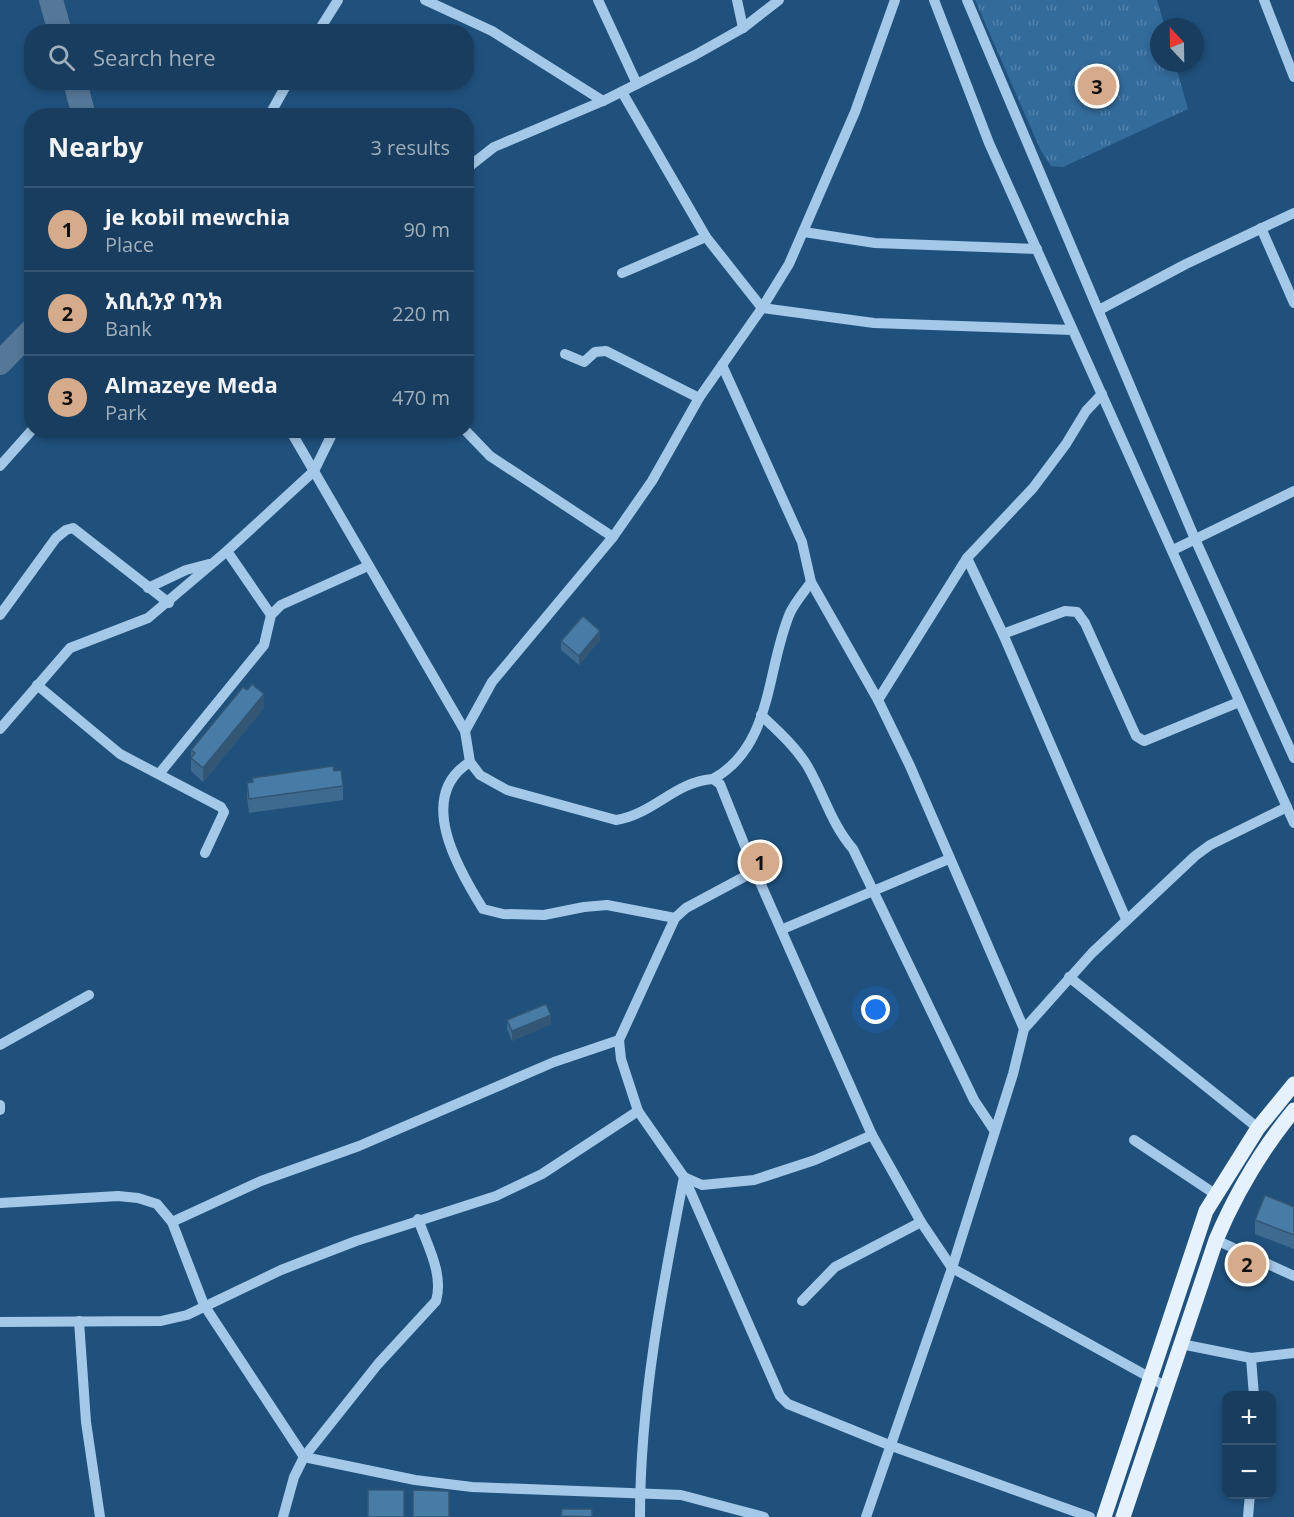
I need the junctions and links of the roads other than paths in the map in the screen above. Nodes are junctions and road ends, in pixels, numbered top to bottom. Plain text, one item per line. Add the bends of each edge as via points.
1 (338, 0) edge
2 (424, 0) edge
3 (598, 0) edge
4 (737, 0) edge
5 (779, 0) edge
6 (896, 0) edge
7 (934, 0) edge
8 (967, 0) edge
9 (1265, 0) edge
10 (323, 24) edge
11 (743, 28) junction
12 (1294, 77) edge
13 (637, 84) junction
14 (284, 90) edge
15 (622, 92) junction
16 (603, 101) junction
17 (273, 108) edge
18 (474, 163) edge
19 (1294, 213) edge
20 (1261, 228) junction
21 (804, 232) junction
22 (706, 237) junction
23 (1037, 249) junction
24 (622, 273) dead end
25 (1294, 303) edge
26 (762, 308) junction
27 (1099, 310) junction
28 (1072, 330) junction
29 (565, 354) dead end
30 (722, 365) junction
31 (1102, 394) junction
32 (699, 398) junction
33 (25, 438) edge
34 (295, 438) edge
35 (330, 438) edge
36 (473, 438) edge
37 (0, 466) edge
38 (314, 471) junction
39 (1294, 491) edge
40 (613, 537) junction
41 (1195, 539) junction
42 (1173, 550) junction
43 (227, 551) junction
44 (967, 558) junction
45 (212, 563) junction
46 (368, 566) junction
47 (811, 582) junction
48 (148, 588) junction
49 (169, 603) junction
50 (0, 615) edge
51 (271, 615) junction
52 (1003, 634) junction
53 (37, 685) junction
54 (878, 700) junction
55 (1239, 702) junction
56 (761, 715) junction
57 (0, 729) edge
58 (465, 731) junction
59 (1294, 758) edge
60 (470, 762) junction
61 (159, 774) junction
62 (713, 779) junction
63 (1287, 807) junction
64 (1294, 823) edge
65 (205, 852) dead end
66 (949, 859) junction
67 (755, 871) junction
68 (874, 892) junction
69 (675, 918) junction
70 (1126, 918) junction
71 (783, 929) junction
72 (1069, 977) junction
73 (88, 995) dead end
74 (1024, 1029) junction
75 (619, 1040) junction
76 (0, 1045) edge
77 (1294, 1084) edge
78 (0, 1105) edge
79 (0, 1110) edge
80 (1294, 1110) edge
81 (638, 1111) junction
82 (1258, 1128) junction
83 (994, 1130) junction
84 (872, 1135) junction
85 (1134, 1140) dead end
86 (684, 1177) junction
87 (1215, 1194) junction
88 (0, 1203) edge
89 (418, 1219) junction
90 (172, 1222) junction
91 (921, 1222) junction
92 (1216, 1240) junction
93 (952, 1268) junction
94 (1294, 1276) edge
95 (802, 1301) dead end
96 (204, 1305) junction
97 (0, 1322) edge
98 (79, 1322) junction
99 (1181, 1344) junction
100 (1294, 1353) edge
101 (1251, 1358) junction
102 (1149, 1379) junction
103 (1167, 1388) junction
104 (1254, 1391) edge
105 (889, 1445) junction
106 (304, 1457) junction
107 (640, 1495) junction
108 (1250, 1499) edge
109 (100, 1517) edge
110 (283, 1517) edge
111 (640, 1517) edge
112 (764, 1517) edge
113 (866, 1517) edge
114 (1090, 1517) edge
115 (1104, 1517) edge
116 (1123, 1517) edge
117 (1248, 1517) edge

1 - 10 street
2 - 16 street via 492,31
3 - 13 street
4 - 11 street
5 - 11 street
6 - 21 street via 855,112
7 - 23 street via 989,143
8 - 27 street
9 - 12 street
11 - 13 street
13 - 15 street
14 - 17 street
15 - 16 street
15 - 22 street
16 - 18 street via 494,147
19 - 20 street
20 - 25 street
20 - 27 street
21 - 23 street via 875,243
21 - 26 street
22 - 24 street
22 - 26 street
23 - 28 street
26 - 28 street via 874,323
26 - 30 street
27 - 41 street
28 - 31 street
29 - 32 street via 584,362 595,352 606,351
30 - 32 street
30 - 47 street via 802,542
31 - 42 street
31 - 44 street via 1033,488
32 - 40 street via 652,481
33 - 37 street
34 - 38 street
35 - 38 street
36 - 40 street via 490,456
38 - 43 street
38 - 46 street
39 - 41 street
40 - 58 street via 492,682
41 - 42 street
41 - 59 street
42 - 55 street
43 - 45 street
43 - 51 street
44 - 52 street
44 - 54 street
45 - 48 street
45 - 49 street
46 - 51 street via 281,605
46 - 58 street
47 - 54 street
47 - 56 street via 790,613
48 - 49 street
48 - 50 street via 73,528 56,538
49 - 53 street via 148,618 70,648
51 - 61 street via 264,645
52 - 55 street via 1065,611 1077,612 1136,736 1144,741
52 - 70 street
53 - 57 street
53 - 61 street via 120,754
54 - 66 street
55 - 63 street
56 - 62 street via 747,751 732,769
56 - 68 street via 807,766 839,833 853,849
58 - 60 street
60 - 62 street via 480,775 507,790 616,820 631,818 684,786
60 - 69 street via 448,784 442,805 445,829 458,866 483,909 503,914 544,915 607,905
61 - 65 street via 224,812
62 - 67 street via 720,784
63 - 64 street
63 - 70 street via 1210,845
66 - 68 street
66 - 74 street
67 - 69 street via 686,908
67 - 71 street
68 - 71 street
68 - 83 street via 974,1100
69 - 75 street
70 - 72 street
71 - 84 street
72 - 74 street
72 - 82 street
73 - 76 street
74 - 83 street
75 - 81 street
75 - 90 street via 554,1062 358,1146 261,1181
77 - 82 main road
78 - 79 street
80 - 92 main road via 1273,1136 1231,1205
81 - 86 street
81 - 89 street via 542,1174 496,1196
82 - 87 main road
83 - 93 street
84 - 86 street via 815,1160 754,1180 702,1185
84 - 91 street
85 - 87 street
86 - 105 street via 780,1396 788,1404
86 - 107 street via 658,1312
87 - 102 main road
88 - 90 street via 138,1198 157,1204
89 - 96 street via 281,1270
89 - 106 street via 438,1276 436,1301 378,1364
90 - 96 street
91 - 93 street
91 - 95 street via 835,1267
92 - 94 street
92 - 99 main road
93 - 102 street
93 - 105 street
96 - 98 street via 187,1315 161,1321
96 - 106 street
97 - 98 street
98 - 109 street via 86,1422
99 - 101 street
99 - 103 main road
100 - 101 street
101 - 104 street
102 - 103 street
102 - 115 main road
103 - 116 main road
105 - 113 street
105 - 114 street
106 - 107 street via 449,1484
106 - 110 street
107 - 111 street
107 - 112 street via 681,1496
108 - 117 street

